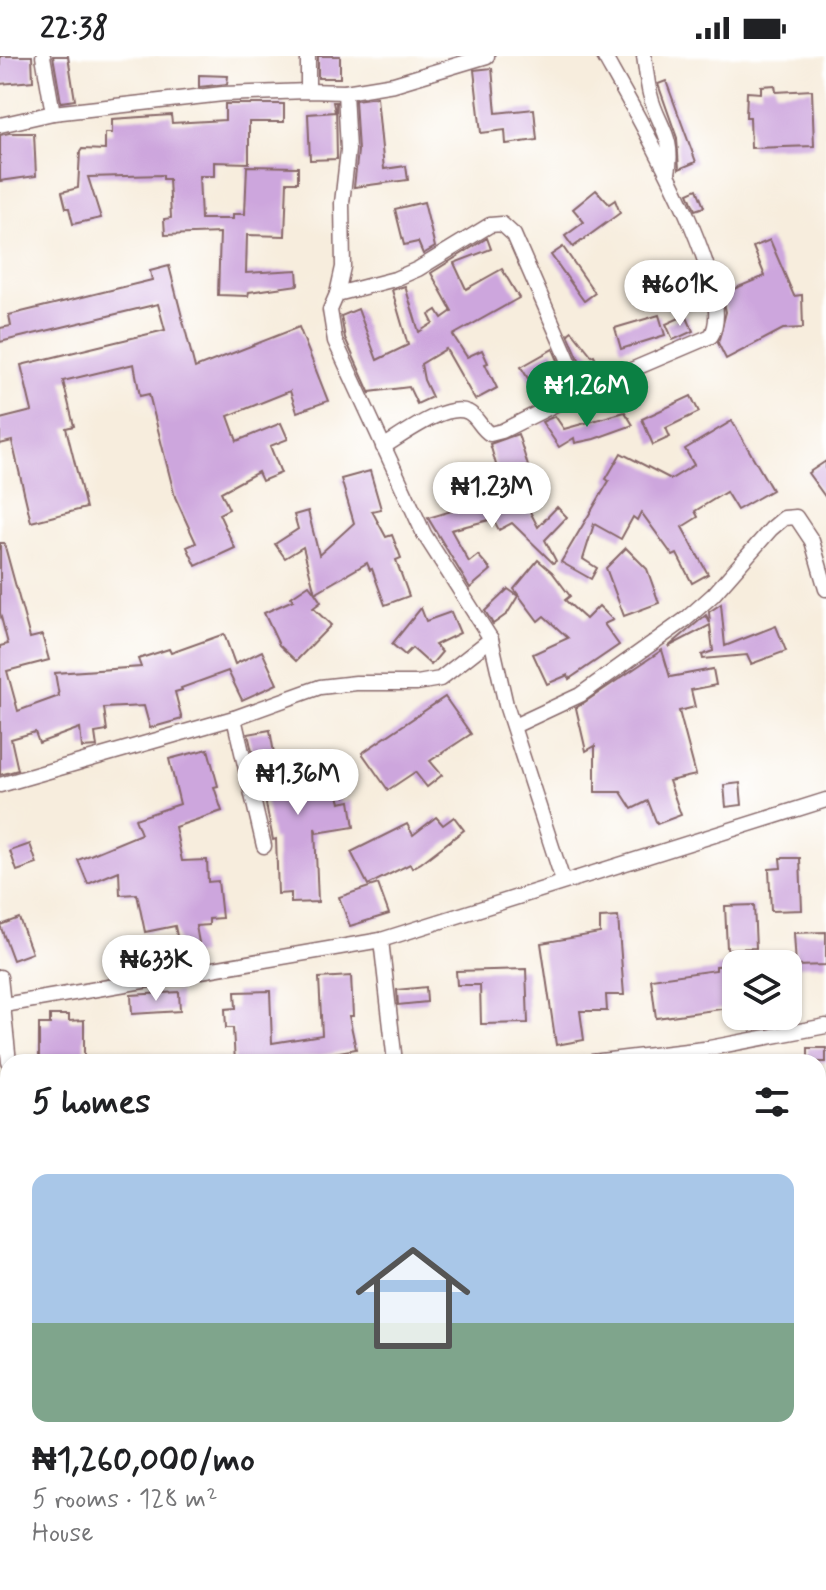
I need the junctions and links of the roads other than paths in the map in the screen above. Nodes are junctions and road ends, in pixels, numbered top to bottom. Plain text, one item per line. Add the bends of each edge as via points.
1 (43, 56) edge
2 (308, 56) edge
3 (487, 56) edge
4 (604, 56) edge
5 (644, 56) edge
6 (308, 91) junction
7 (345, 92) junction
8 (53, 113) junction
9 (0, 125) edge
10 (668, 173) junction
11 (337, 294) junction
12 (582, 391) junction
13 (383, 447) junction
14 (826, 589) edge
15 (491, 639) junction
16 (234, 718) junction
17 (514, 726) junction
18 (0, 785) edge
19 (826, 800) edge
20 (264, 846) dead end
21 (563, 881) junction
22 (381, 940) junction
23 (0, 977) edge
24 (4, 1005) junction
25 (826, 1026) edge
26 (8, 1054) edge
27 (394, 1054) edge
28 (661, 1054) edge

1 - 8 street
2 - 6 street
3 - 7 street via 394,84
4 - 10 street
5 - 10 street via 650,96 665,128
6 - 7 street
6 - 8 street via 223,94
7 - 11 street via 348,150
8 - 9 street
10 - 12 street via 714,293 716,329 711,336
11 - 12 street via 395,279 490,225 502,224 514,235
11 - 13 street via 330,310 335,341
12 - 13 street via 490,434 465,410 448,411
13 - 15 street via 424,534
14 - 17 street via 812,541 796,517 784,518 686,619 580,695
15 - 16 street via 440,679 320,687
15 - 17 street
16 - 18 street
16 - 20 street
17 - 21 street
19 - 21 street
21 - 22 street
22 - 24 street
22 - 27 street
23 - 24 street
24 - 26 street
25 - 28 street

